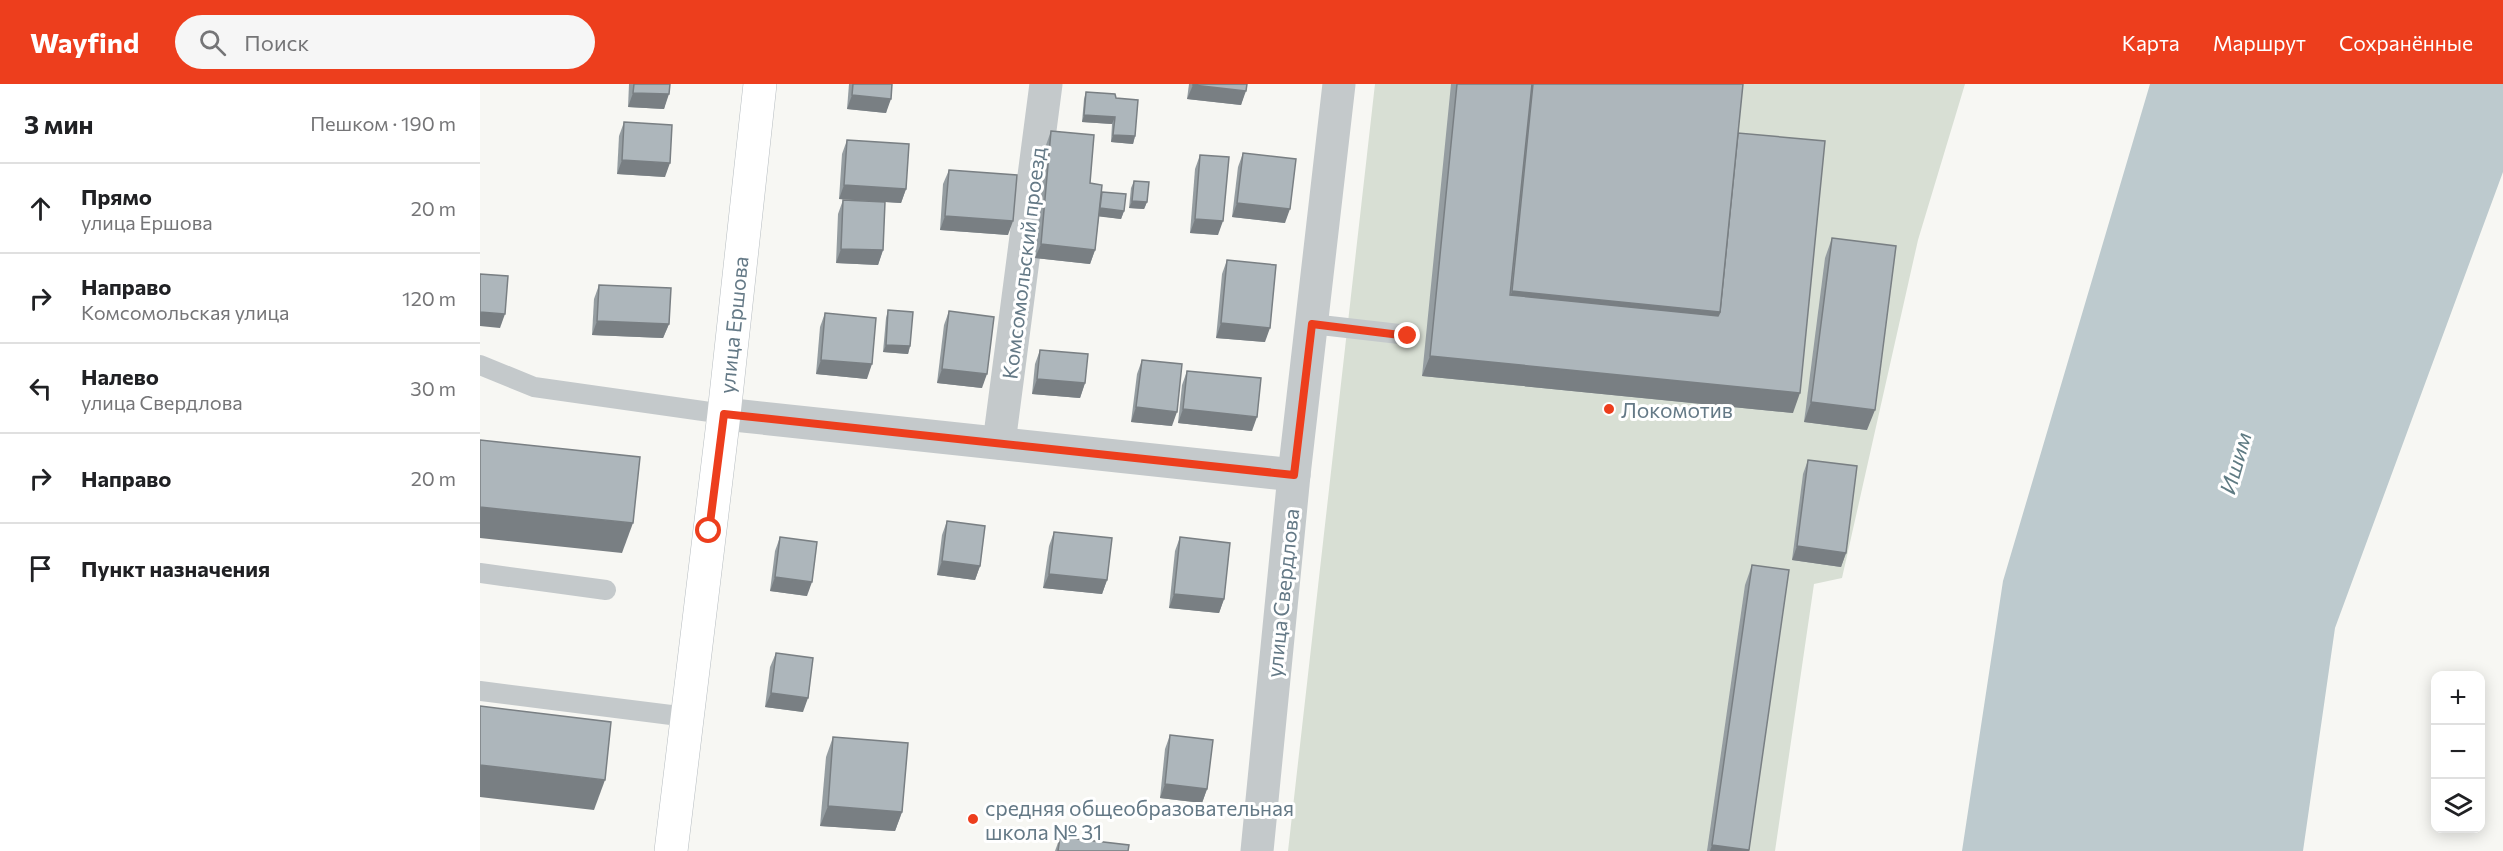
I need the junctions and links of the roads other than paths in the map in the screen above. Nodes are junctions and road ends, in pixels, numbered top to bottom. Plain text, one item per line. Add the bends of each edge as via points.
1 (760, 84) edge
2 (1046, 84) edge
3 (1339, 84) edge
4 (1312, 324) junction
5 (1408, 336) dead end
6 (480, 365) edge
7 (724, 414) junction
8 (999, 443) junction
9 (1294, 475) junction
10 (480, 573) edge
11 (606, 590) dead end
12 (480, 691) edge
13 (687, 717) junction
14 (670, 851) edge
15 (1257, 851) edge

1 - 7 street, улица Ершова
2 - 8 street, Комсомольский проезд
3 - 4 street, улица Свердлова
4 - 5 lane
4 - 9 street, улица Свердлова
6 - 7 lane via 534,387
7 - 8 street
7 - 13 street, улица Ершова
8 - 9 street
9 - 15 street, улица Свердлова
10 - 11 lane
12 - 13 lane
13 - 14 street, улица Ершова

